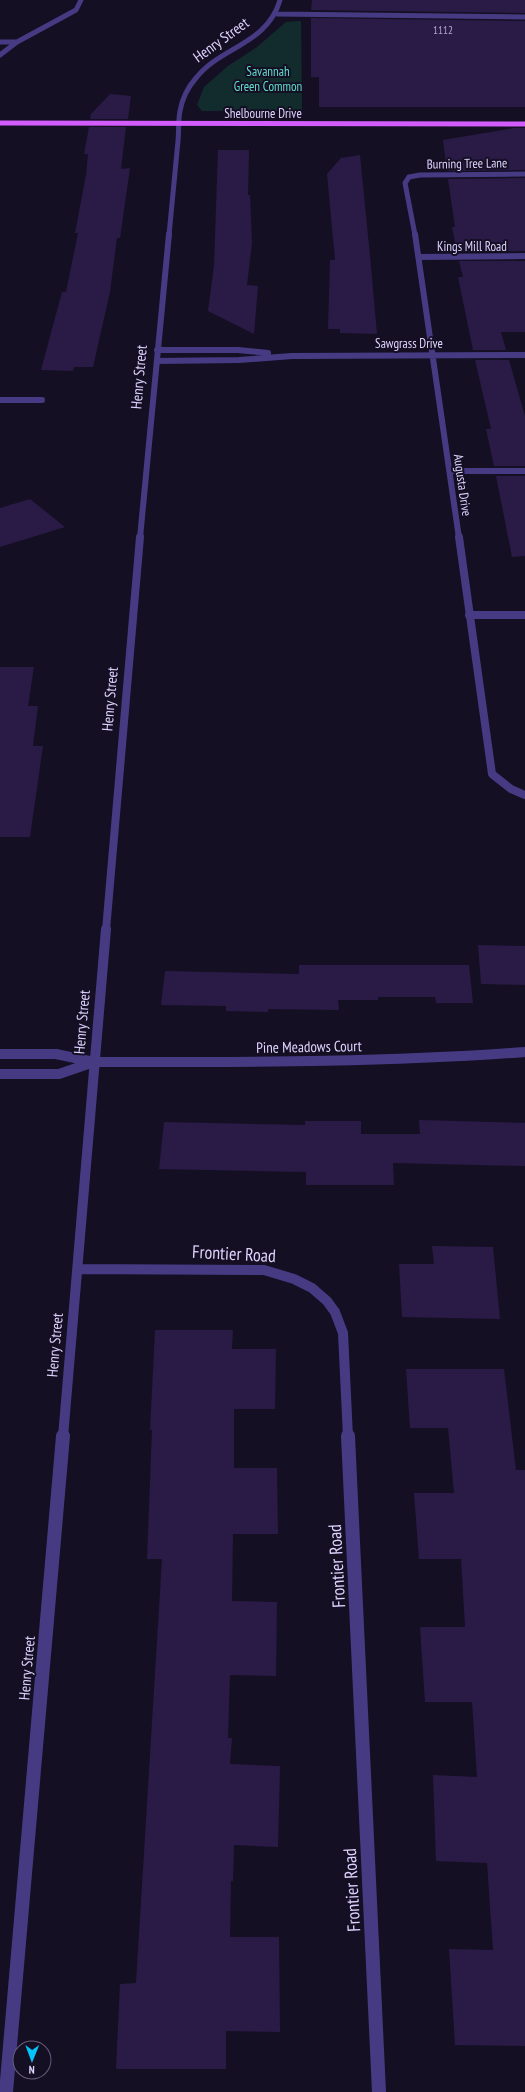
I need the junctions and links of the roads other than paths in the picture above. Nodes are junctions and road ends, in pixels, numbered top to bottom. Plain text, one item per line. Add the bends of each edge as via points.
1 (82, 0) edge
2 (280, 0) edge
3 (277, 14) junction
4 (525, 17) edge
5 (0, 42) edge
6 (17, 42) junction
7 (0, 55) edge
8 (0, 123) edge
9 (177, 124) junction
10 (525, 124) edge
11 (525, 174) edge
12 (409, 177) joint
13 (525, 256) edge
14 (419, 257) junction
15 (157, 350) junction
16 (525, 355) edge
17 (292, 356) junction
18 (432, 356) junction
19 (157, 361) junction
20 (0, 400) edge
21 (42, 400) dead end
22 (525, 471) edge
23 (450, 472) junction
24 (469, 615) junction
25 (525, 615) edge
26 (525, 794) edge
27 (525, 1052) edge
28 (0, 1054) edge
29 (94, 1062) junction
30 (0, 1074) edge
31 (78, 1269) junction
32 (6, 2092) edge
33 (379, 2092) edge

1 - 6 street via 76,10 64,18
2 - 3 street, Henry Street
3 - 4 street
3 - 9 street, Henry Street via 260,33 200,73 181,105
5 - 6 street
6 - 7 street
8 - 9 main road, Shelbourne Drive
9 - 10 main road, Shelbourne Drive
9 - 15 street, Henry Street via 179,134
11 - 12 street, Burning Tree Lane via 432,174
12 - 14 street, Augusta Drive via 405,183
13 - 14 street, Kings Mill Road
14 - 18 street, Augusta Drive
15 - 17 street, Sawgrass Drive via 238,350
15 - 19 street, Henry Street
16 - 18 street, Sawgrass Drive
17 - 18 street, Sawgrass Drive
17 - 19 street, Sawgrass Drive via 239,360
18 - 23 street, Augusta Drive
19 - 29 street, Henry Street
20 - 21 street
22 - 23 street
23 - 24 street, Augusta Drive
24 - 25 street
24 - 26 street, Augusta Drive via 492,774 511,789
27 - 29 street, Pine Meadows Court via 449,1058 327,1062
28 - 29 street, Pine Meadows Court via 56,1054
29 - 30 street, Pine Meadows Court via 60,1074
29 - 31 street, Henry Street
31 - 32 street, Henry Street
31 - 33 street, Frontier Road via 264,1270 290,1276 314,1288 334,1310 343,1333

